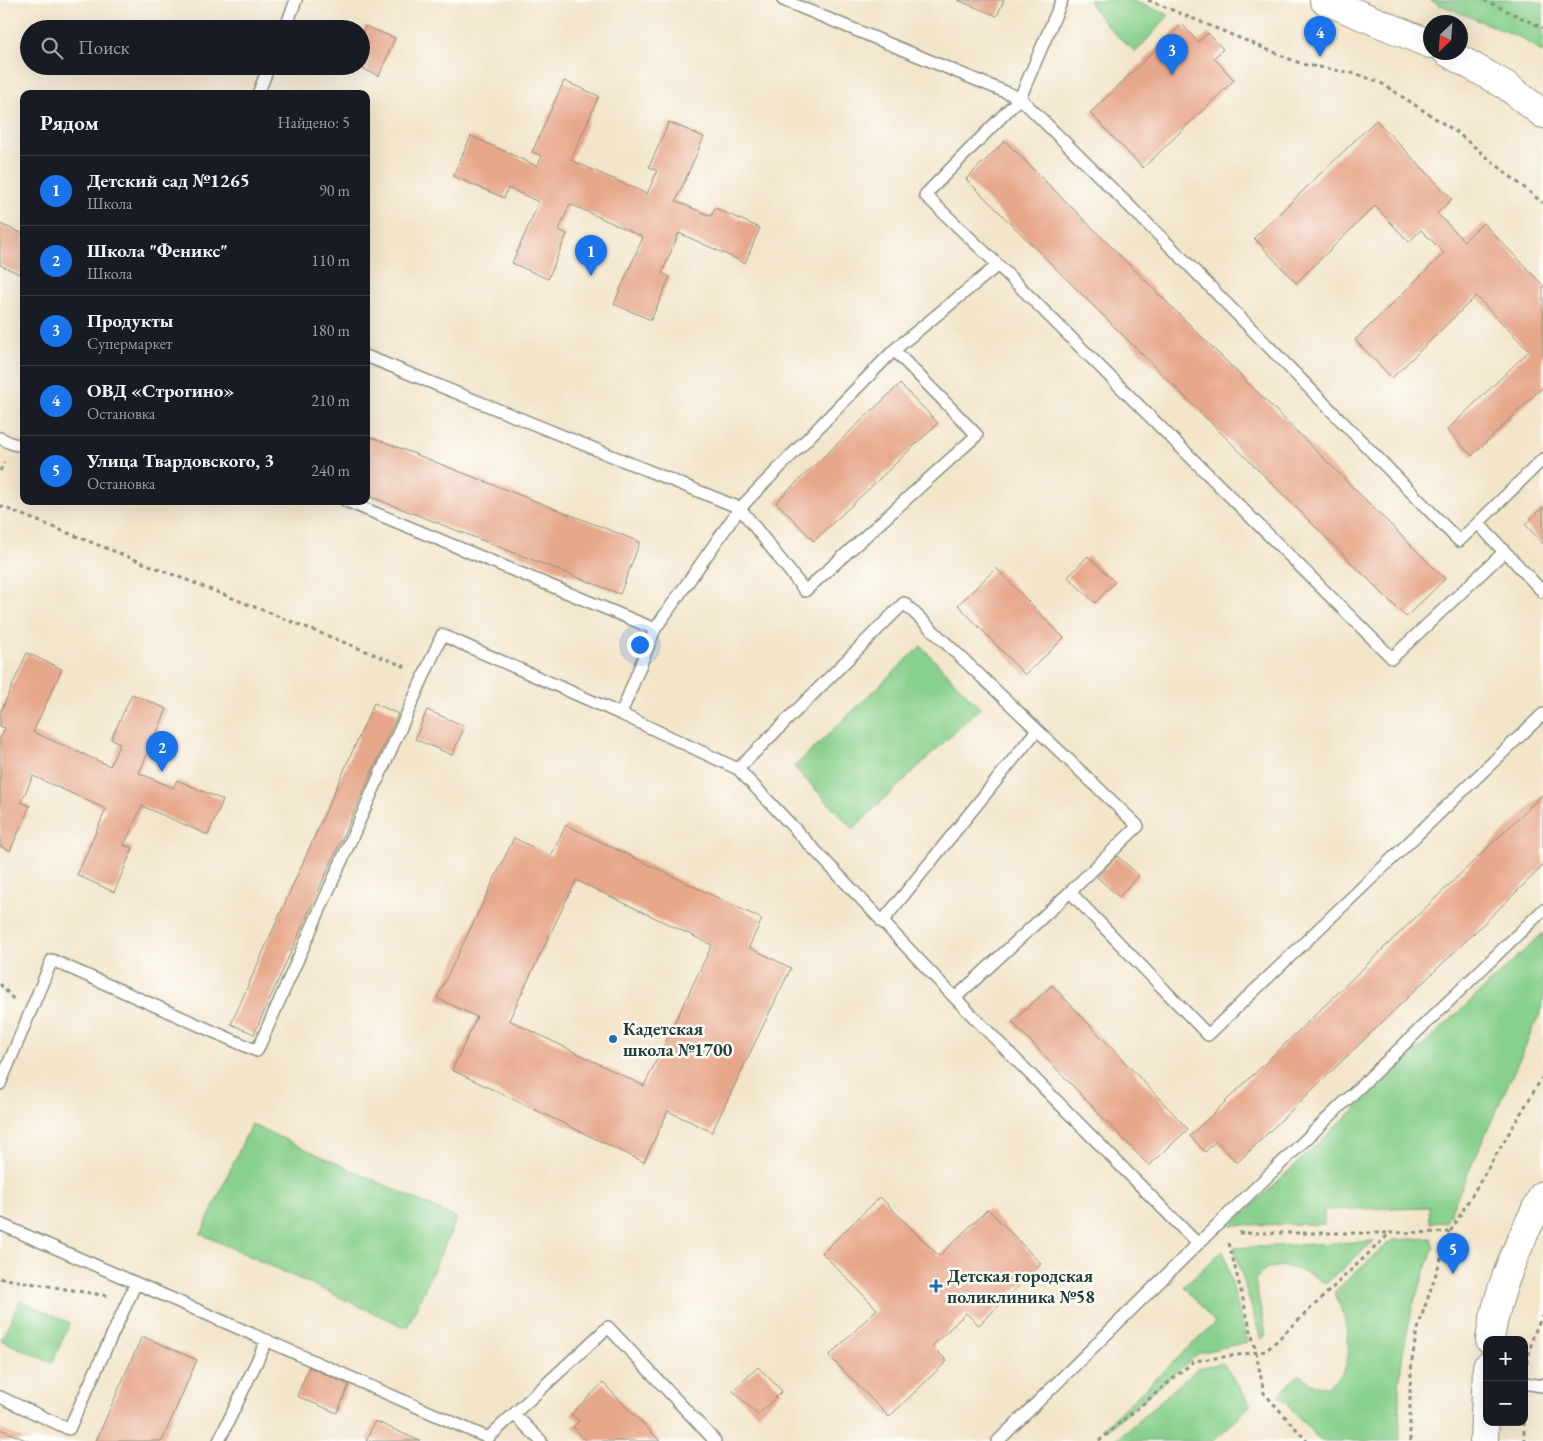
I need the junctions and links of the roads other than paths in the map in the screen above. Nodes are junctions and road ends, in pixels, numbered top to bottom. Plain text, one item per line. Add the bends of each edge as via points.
1 (296, 0) edge
2 (783, 0) edge
3 (1062, 0) edge
4 (1324, 0) edge
5 (288, 20) edge
6 (1423, 41) edge
7 (1461, 60) edge
8 (265, 75) edge
9 (260, 90) edge
10 (1020, 98) junction
11 (1543, 114) edge
12 (998, 265) junction
13 (894, 350) junction
14 (370, 358) edge
15 (0, 438) edge
16 (20, 445) edge
17 (1543, 459) edge
18 (356, 505) edge
19 (740, 508) junction
20 (1478, 523) junction
21 (1543, 592) edge
22 (655, 629) junction
23 (621, 714) junction
24 (1543, 714) edge
25 (1037, 730) junction
26 (738, 769) junction
27 (1070, 892) junction
28 (1543, 910) edge
29 (882, 922) junction
30 (955, 998) junction
31 (0, 1084) edge
32 (1543, 1195) edge
33 (0, 1224) edge
34 (1198, 1244) junction
35 (136, 1283) junction
36 (1491, 1336) edge
37 (267, 1340) junction
38 (1486, 1381) edge
39 (1528, 1384) edge
40 (1543, 1384) edge
41 (0, 1397) edge
42 (514, 1414) junction
43 (219, 1441) edge
44 (541, 1441) edge
45 (715, 1441) edge
46 (998, 1441) edge
47 (1484, 1441) edge

1 - 5 lane
2 - 10 lane
3 - 10 lane
4 - 6 main road
7 - 11 main road via 1507,86
8 - 9 lane
10 - 12 lane via 926,195
10 - 20 lane via 1459,541
12 - 13 lane
12 - 20 lane via 1392,658 1504,552
13 - 19 lane
13 - 19 lane via 976,435 805,591
14 - 19 lane
15 - 16 lane
17 - 20 lane
18 - 22 lane
19 - 22 lane
20 - 21 lane
22 - 23 lane
23 - 26 lane
23 - 31 lane via 442,635 257,1051 52,960
24 - 27 lane via 1208,1035
25 - 26 lane via 904,603
25 - 27 lane via 1138,826
25 - 29 lane
26 - 29 lane
27 - 30 lane
28 - 34 lane
29 - 30 lane
30 - 34 lane
32 - 36 main road via 1508,1275
33 - 35 lane
34 - 46 lane
35 - 37 lane
35 - 41 lane via 69,1429
37 - 42 lane via 488,1438
37 - 43 lane
38 - 47 main road
39 - 40 lane
42 - 44 lane
42 - 45 lane via 608,1328

